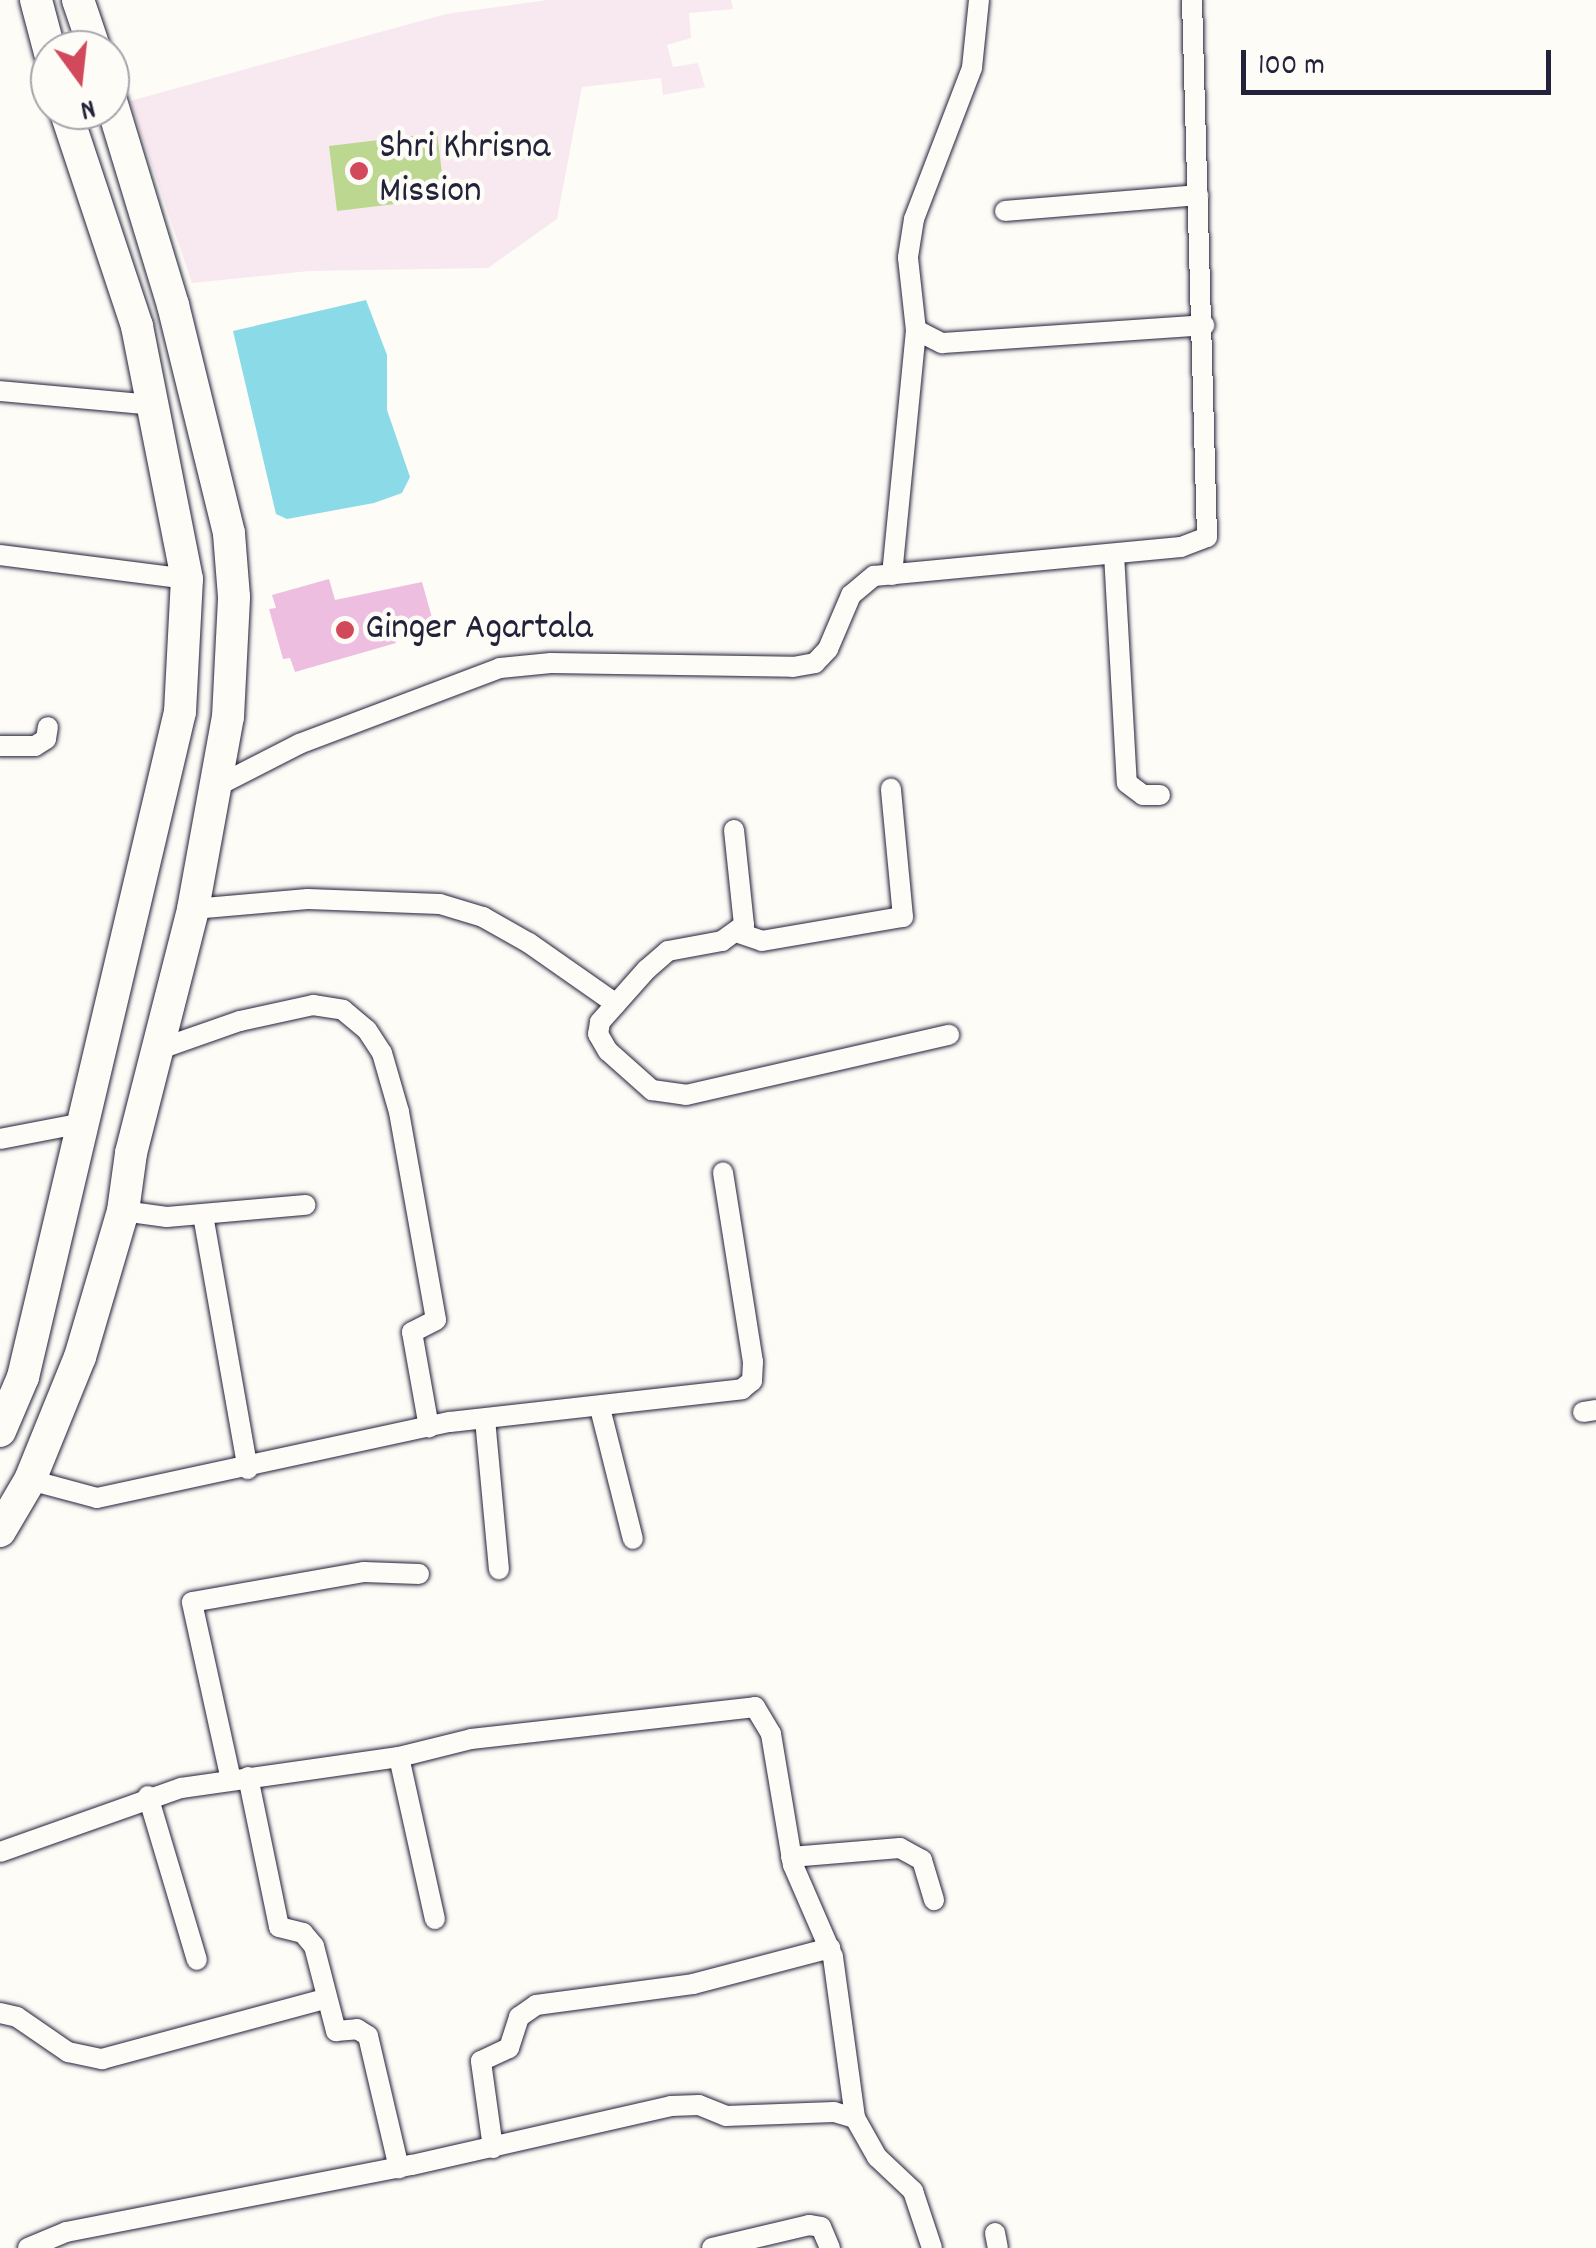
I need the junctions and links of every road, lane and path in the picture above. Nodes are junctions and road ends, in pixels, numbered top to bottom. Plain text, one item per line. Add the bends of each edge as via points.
1 (36, 0) edge
2 (78, 0) edge
3 (979, 0) edge
4 (1192, 0) edge
5 (44, 30) edge
6 (88, 30) edge
7 (72, 130) edge
8 (120, 130) edge
9 (1198, 195) junction
10 (1005, 211) dead end
11 (1204, 325) junction
12 (916, 330) junction
13 (0, 391) edge
14 (153, 405) junction
15 (1114, 554) junction
16 (0, 555) edge
17 (892, 576) junction
18 (187, 579) junction
19 (48, 728) dead end
20 (0, 746) edge
21 (217, 786) junction
22 (891, 789) dead end
23 (1160, 795) dead end
24 (734, 830) dead end
25 (192, 909) junction
26 (740, 933) junction
27 (616, 1004) junction
28 (948, 1036) dead end
29 (157, 1050) junction
30 (83, 1123) junction
31 (0, 1139) edge
32 (722, 1172) dead end
33 (305, 1205) dead end
34 (123, 1211) junction
35 (204, 1215) junction
36 (600, 1408) junction
37 (485, 1419) junction
38 (429, 1427) junction
39 (0, 1431) edge
40 (248, 1469) junction
41 (30, 1480) junction
42 (0, 1531) edge
43 (632, 1538) dead end
44 (499, 1569) dead end
45 (419, 1574) dead end
46 (399, 1756) junction
47 (239, 1778) junction
48 (148, 1796) junction
49 (0, 1852) edge
50 (790, 1858) junction
51 (934, 1900) dead end
52 (435, 1919) dead end
53 (830, 1948) junction
54 (198, 1960) dead end
55 (324, 1999) junction
56 (0, 2014) edge
57 (855, 2118) junction
58 (494, 2148) junction
59 (399, 2168) junction
60 (28, 2248) edge
61 (712, 2248) edge
62 (830, 2248) edge
63 (932, 2248) edge

1 - 5 main road
2 - 6 main road
3 - 12 street via 972,68 914,219 908,258
4 - 9 street
7 - 14 main road via 136,326
8 - 21 main road via 173,305 228,532 232,656
9 - 10 street
9 - 11 street
11 - 12 street via 942,343
11 - 15 street via 1207,537 1180,548
12 - 17 street
13 - 14 street
14 - 18 main road
15 - 17 street
15 - 23 street via 1127,783 1143,796
16 - 18 street
17 - 21 street via 858,584 842,627 814,663 500,668 300,744
18 - 30 main road via 180,712
19 - 20 street via 35,746
21 - 25 main road
22 - 26 street via 903,917 762,941
24 - 26 street
25 - 27 street via 308,899 440,904 483,916
25 - 29 main road
26 - 27 street via 668,951
27 - 28 street via 600,1022 601,1043 652,1090 686,1094
29 - 34 main road
29 - 38 street via 240,1020 313,1004 343,1010 367,1030 382,1054 399,1112 436,1320 412,1332
30 - 31 street
30 - 39 main road via 23,1376
32 - 36 street via 752,1380 742,1389
33 - 35 street
34 - 35 street
34 - 41 main road via 80,1358
35 - 40 street
36 - 37 street
36 - 43 street
37 - 38 street
37 - 44 street
38 - 40 street
40 - 41 street via 97,1498
41 - 42 main road
45 - 47 street via 364,1572 192,1602
46 - 47 street
46 - 50 street via 490,1737 755,1707 771,1734
46 - 52 street
47 - 48 street
47 - 55 street via 279,1927 304,1933 314,1946
48 - 49 street
48 - 54 street
50 - 51 street via 900,1848 922,1860
50 - 53 street
53 - 57 street
53 - 58 street via 693,1984 536,2005 519,2017 509,2048 481,2061
55 - 56 street via 102,2059 68,2052 18,2017
55 - 59 street via 336,2031 356,2029 368,2036
57 - 58 street via 834,2112 726,2116 699,2105 671,2106
57 - 63 street via 878,2157 913,2190
58 - 59 street
59 - 60 street via 66,2232
61 - 62 street via 809,2225 821,2227

